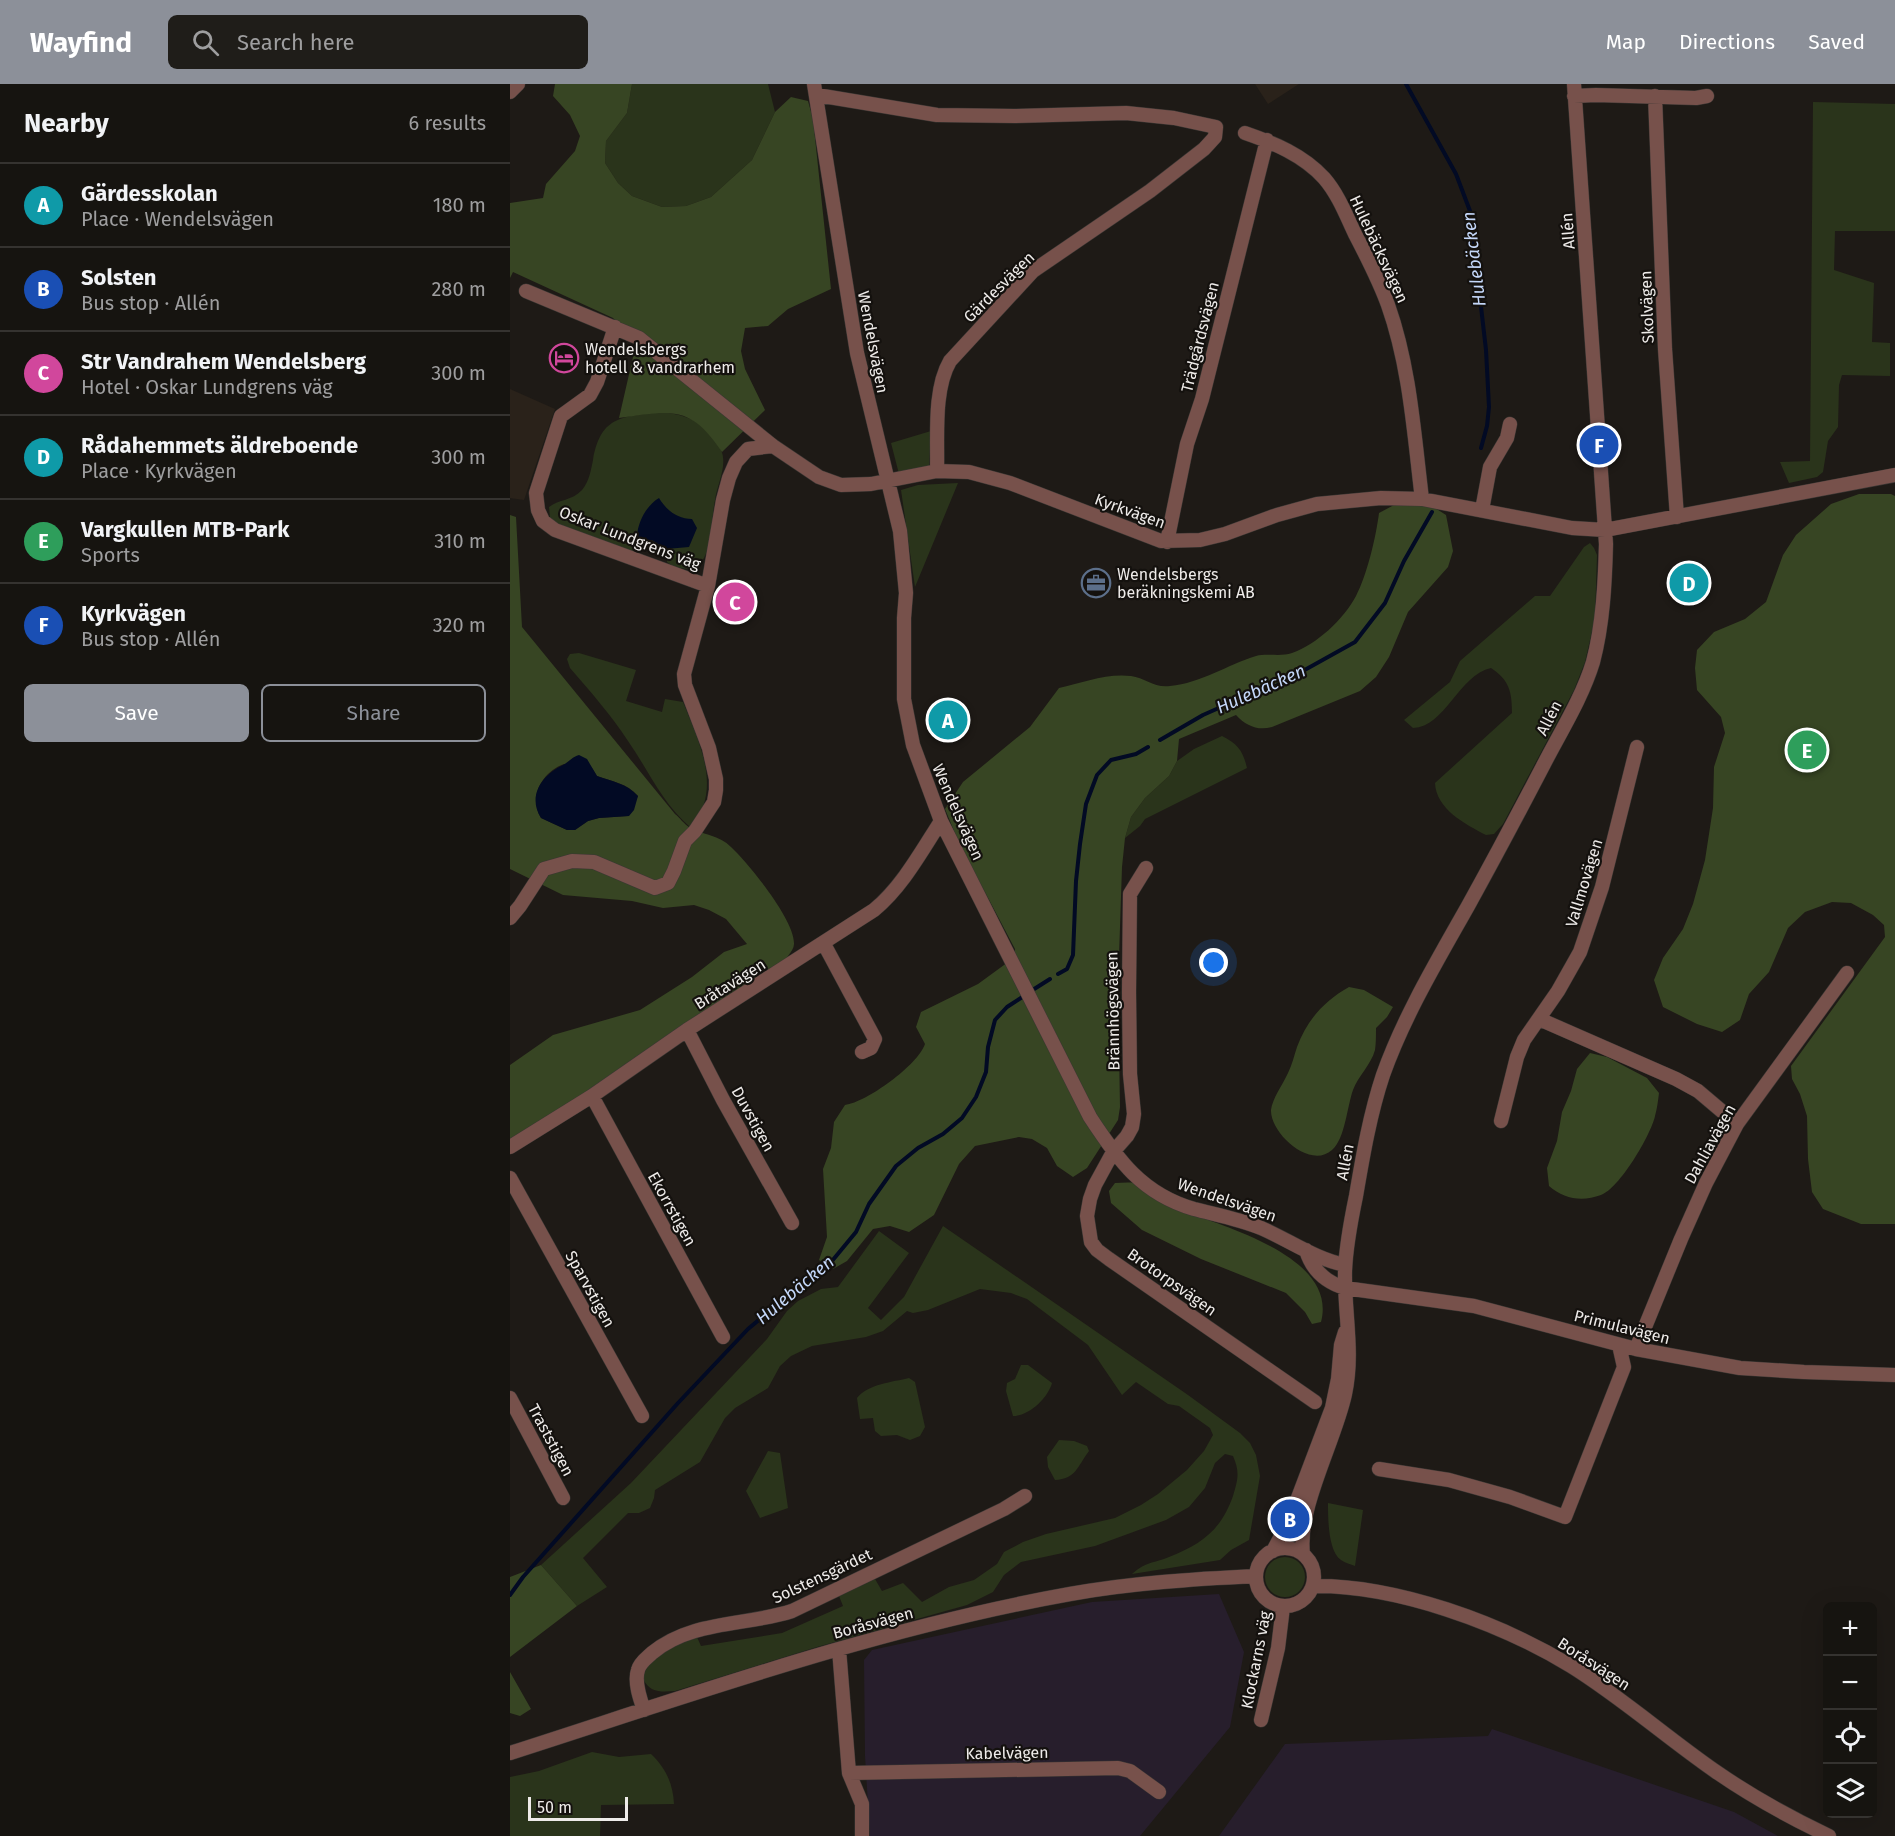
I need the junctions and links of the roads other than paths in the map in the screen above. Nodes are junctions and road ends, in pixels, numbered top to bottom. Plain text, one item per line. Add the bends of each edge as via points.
1 (518, 84) edge
2 (815, 87) edge
3 (1574, 90) edge
4 (510, 92) edge
5 (1655, 96) junction
6 (1707, 96) dead end
7 (1245, 133) dead end
8 (1267, 140) junction
9 (526, 291) dead end
10 (615, 327) junction
11 (1510, 424) dead end
12 (773, 446) junction
13 (937, 471) junction
14 (1895, 475) edge
15 (888, 480) junction
16 (1422, 499) junction
17 (1482, 510) junction
18 (1677, 517) junction
19 (1605, 530) junction
20 (1167, 542) junction
21 (708, 586) junction
22 (1637, 747) dead end
23 (941, 821) junction
24 (1146, 868) dead end
25 (510, 918) edge
26 (824, 944) junction
27 (1847, 973) dead end
28 (1539, 1019) junction
29 (687, 1030) junction
30 (862, 1052) dead end
31 (592, 1096) junction
32 (1501, 1121) dead end
33 (1737, 1124) junction
34 (510, 1147) edge
35 (1113, 1152) junction
36 (510, 1178) edge
37 (792, 1223) dead end
38 (1306, 1250) junction
39 (1345, 1265) junction
40 (1345, 1288) junction
41 (1346, 1328) junction
42 (723, 1337) dead end
43 (1618, 1345) junction
44 (1636, 1350) junction
45 (1895, 1375) edge
46 (510, 1398) edge
47 (1315, 1402) dead end
48 (642, 1416) dead end
49 (1379, 1469) dead end
50 (1025, 1496) dead end
51 (563, 1498) dead end
52 (1273, 1551) junction
53 (1303, 1554) junction
54 (1256, 1576) junction
55 (1313, 1586) junction
56 (1283, 1607) junction
57 (839, 1649) junction
58 (645, 1710) junction
59 (1262, 1720) dead end
60 (510, 1753) edge
61 (849, 1773) junction
62 (1160, 1792) dead end
63 (862, 1836) edge
64 (1829, 1836) edge

1 - 4 street
2 - 13 street, Gärdesvägen via 937,115 1126,112 1216,127 1215,137 1204,149 1033,271 950,361 940,387
2 - 15 street, Wendelsvägen via 849,313
3 - 5 street
3 - 19 street, Allén
5 - 6 street
5 - 18 street, Skolvägen via 1665,349
7 - 8 street, Hulebäcksvägen
8 - 16 street, Hulebäcksvägen via 1289,150 1323,178 1336,195 1375,274 1403,358
8 - 20 street, Trädgårdsvägen via 1202,399 1187,444
9 - 10 street
10 - 12 street via 639,338
10 - 21 street, Oskar Lundgrens väg via 590,395 561,416 536,493 538,510 543,521 555,530
11 - 17 street via 1507,438 1490,466
12 - 15 street via 830,483 855,485
12 - 21 street, Oskar Lundgrens väg via 748,449 736,462 723,500
13 - 15 street, Kyrkvägen
13 - 20 street, Kyrkvägen via 988,476
14 - 18 street, Kyrkvägen
15 - 23 street, Wendelsvägen via 900,531 906,593 907,720 920,769
16 - 17 street, Kyrkvägen
16 - 20 street, Kyrkvägen via 1317,504 1225,534
17 - 19 street, Kyrkvägen via 1572,528
18 - 19 street, Kyrkvägen
19 - 39 street, Allén via 1605,578 1592,664 1517,816 1421,991 1384,1074 1362,1159
21 - 25 street, Oskar Lundgrens väg via 684,674 709,748 716,790 714,802 685,841 668,883 654,888 594,862 572,861 544,869
22 - 28 street, Vallmovägen via 1602,887 1580,952
23 - 26 street, Bråtavägen via 888,899
23 - 35 street, Wendelsvägen via 1090,1117
24 - 35 street, Brännhögsvägen via 1130,894 1130,1074 1134,1114 1132,1127
26 - 29 street, Bråtavägen
26 - 30 street via 875,1039 871,1048
27 - 33 street, Dahliavägen
28 - 32 street, Vallmovägen via 1516,1058
28 - 33 street via 1676,1079 1698,1091
29 - 31 street, Bråtavägen
29 - 37 street, Duvstigen
31 - 34 street, Bråtavägen
31 - 42 street, Ekorrstigen
33 - 44 street, Dahliavägen via 1706,1183
35 - 38 street, Wendelsvägen via 1140,1181 1169,1198 1248,1223
35 - 47 street, Brotorpsvägen via 1090,1199 1091,1242 1097,1250
36 - 48 street, Sparvstigen
38 - 39 street, Wendelsvägen
38 - 40 street via 1319,1274
39 - 40 street, Allén
40 - 41 street, Allén
40 - 43 street, Primulavägen via 1474,1306
41 - 52 street, Allén via 1332,1408 1290,1519
41 - 53 street, Allén via 1350,1353 1345,1394 1309,1506
43 - 44 street, Primulavägen
43 - 49 street via 1624,1367 1565,1517 1449,1480
44 - 45 street, Primulavägen via 1740,1368
46 - 51 street, Traststigen
50 - 58 street, Solstensgärdet via 792,1611 701,1629 662,1645 639,1665 637,1672
52 - 53 street via 1292,1549
52 - 54 street via 1263,1558
53 - 55 street via 1312,1566
54 - 56 street via 1265,1599
54 - 57 street, Boråsvägen via 1211,1577 1072,1594 1012,1605
55 - 56 street via 1302,1601
55 - 64 street, Boråsvägen via 1419,1601 1536,1647 1615,1696 1750,1795
56 - 59 street, Klockarns väg
57 - 58 street, Boråsvägen
57 - 61 street
58 - 60 street, Boråsvägen
61 - 62 street, Kabelvägen via 1119,1768
61 - 63 street via 862,1804

